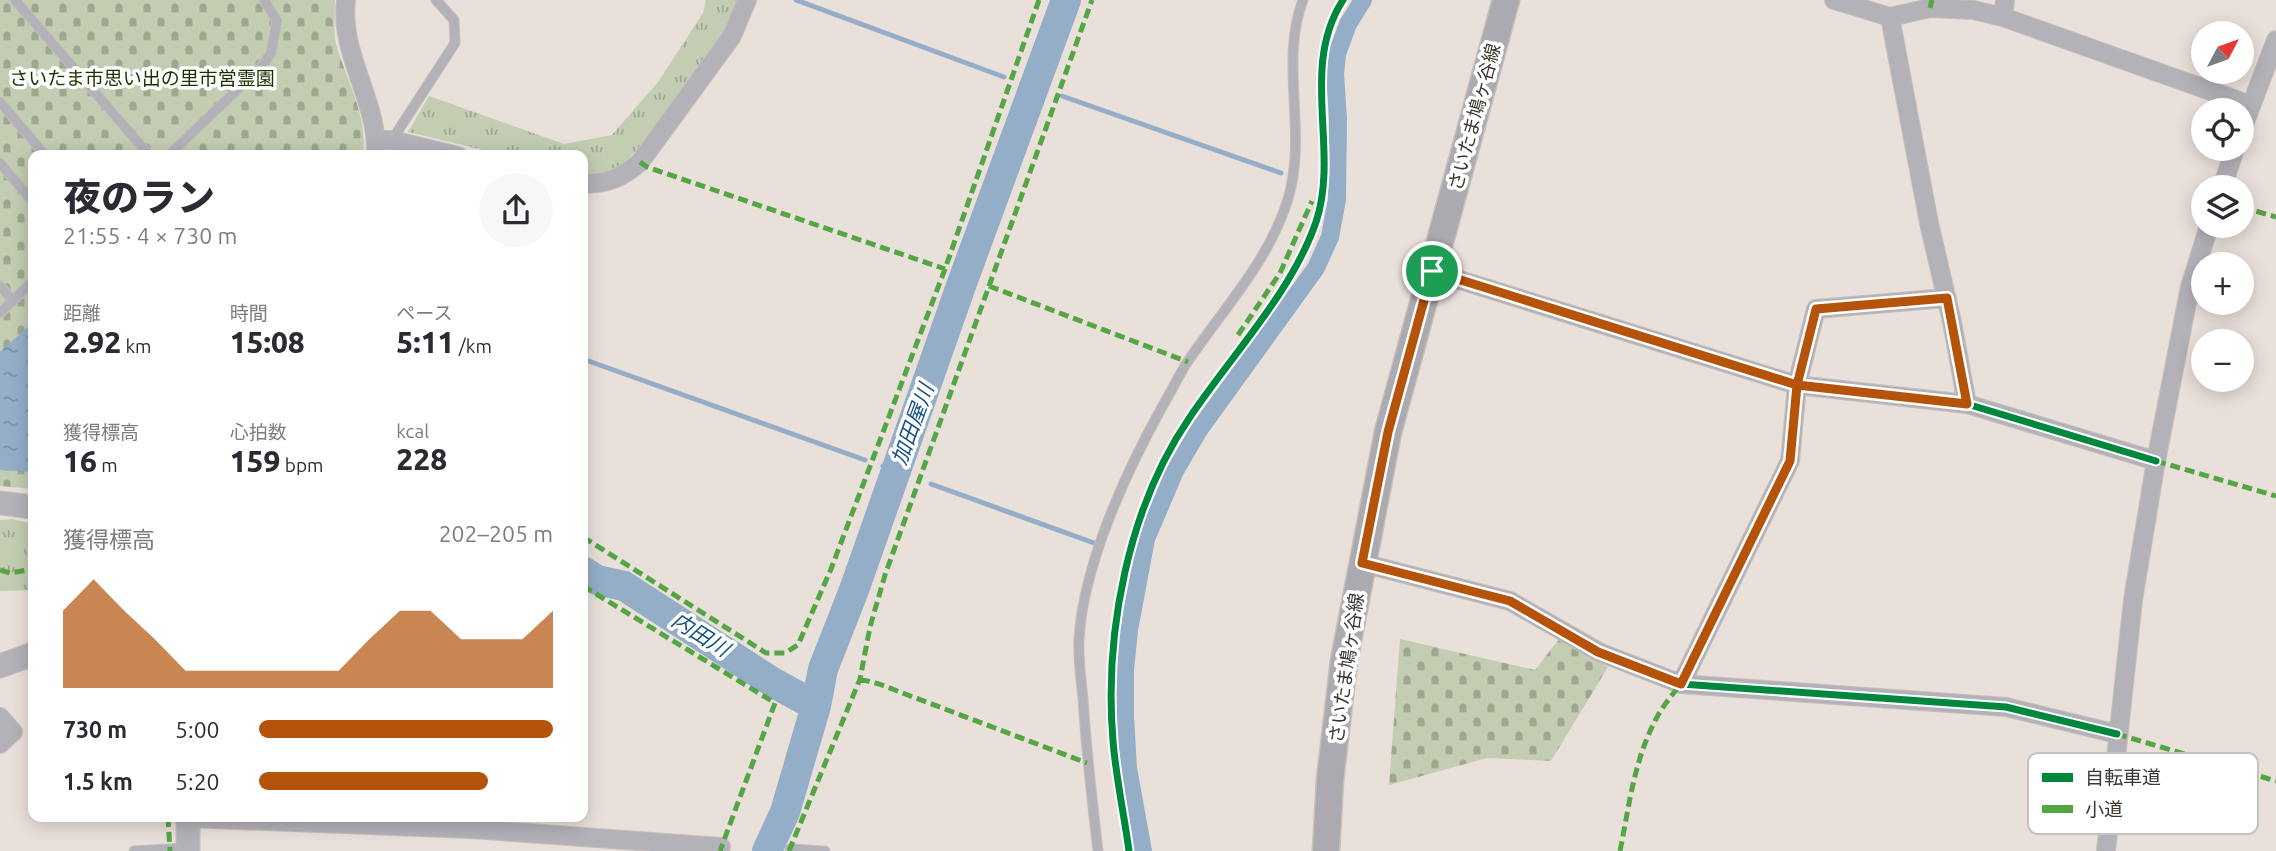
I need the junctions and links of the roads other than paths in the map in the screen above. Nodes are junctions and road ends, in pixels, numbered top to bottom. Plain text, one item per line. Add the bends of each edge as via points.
1 (15, 0) edge
2 (264, 0) edge
3 (346, 0) edge
4 (436, 0) edge
5 (747, 0) edge
6 (1303, 0) edge
7 (1506, 0) edge
8 (1840, 1) edge
9 (2004, 9) edge
10 (1890, 17) junction
11 (2276, 40) edge
12 (2232, 98) edge
13 (2253, 98) edge
14 (0, 102) edge
15 (381, 145) edge
16 (41, 150) edge
17 (145, 150) edge
18 (174, 150) edge
19 (416, 150) edge
20 (0, 163) edge
21 (588, 184) edge
22 (28, 196) edge
23 (2205, 238) edge
24 (1432, 271) junction
25 (0, 286) edge
26 (28, 286) edge
27 (1947, 298) junction
28 (13, 301) junction
29 (0, 313) edge
30 (1797, 385) junction
31 (1967, 404) junction
32 (2156, 461) junction
33 (0, 503) edge
34 (28, 507) edge
35 (1362, 563) junction
36 (28, 656) edge
37 (0, 666) edge
38 (1681, 684) junction
39 (0, 717) edge
40 (2118, 734) junction
41 (0, 744) edge
42 (2116, 753) edge
43 (188, 822) edge
44 (291, 822) edge
45 (721, 847) dead end
46 (790, 849) edge
47 (188, 850) edge
48 (134, 851) edge
49 (825, 851) edge
50 (1098, 851) edge
51 (1326, 851) edge

1 - 17 lane
2 - 18 lane via 277,21 271,53
3 - 15 street via 346,31
4 - 15 lane via 454,20 455,43
5 - 21 street via 717,59 640,162 607,183
6 - 50 lane via 1294,31 1297,123 1288,199 1266,249 1188,362 1139,449 1084,598 1079,642
7 - 24 main road, さいたま鳩ヶ谷線
8 - 10 street
9 - 10 street via 1930,8
9 - 12 street
10 - 27 street
11 - 13 street
14 - 16 lane
15 - 19 street
20 - 22 lane
23 - 32 street via 2190,287
24 - 30 street
24 - 35 main road, さいたま鳩ヶ谷線 via 1388,432
25 - 28 lane
26 - 28 lane
27 - 30 street via 1816,309
27 - 31 street
28 - 29 lane
30 - 31 street
30 - 38 street via 1790,461
31 - 32 street
32 - 40 street via 2133,600
33 - 34 street
35 - 38 street via 1510,601 1598,652
35 - 51 main road, さいたま鳩ヶ谷線 via 1344,661
36 - 37 street
38 - 40 street via 2006,707
39 - 41 street via 13,732
40 - 42 street
43 - 47 street
44 - 45 street via 472,829
46 - 49 lane
47 - 48 lane

